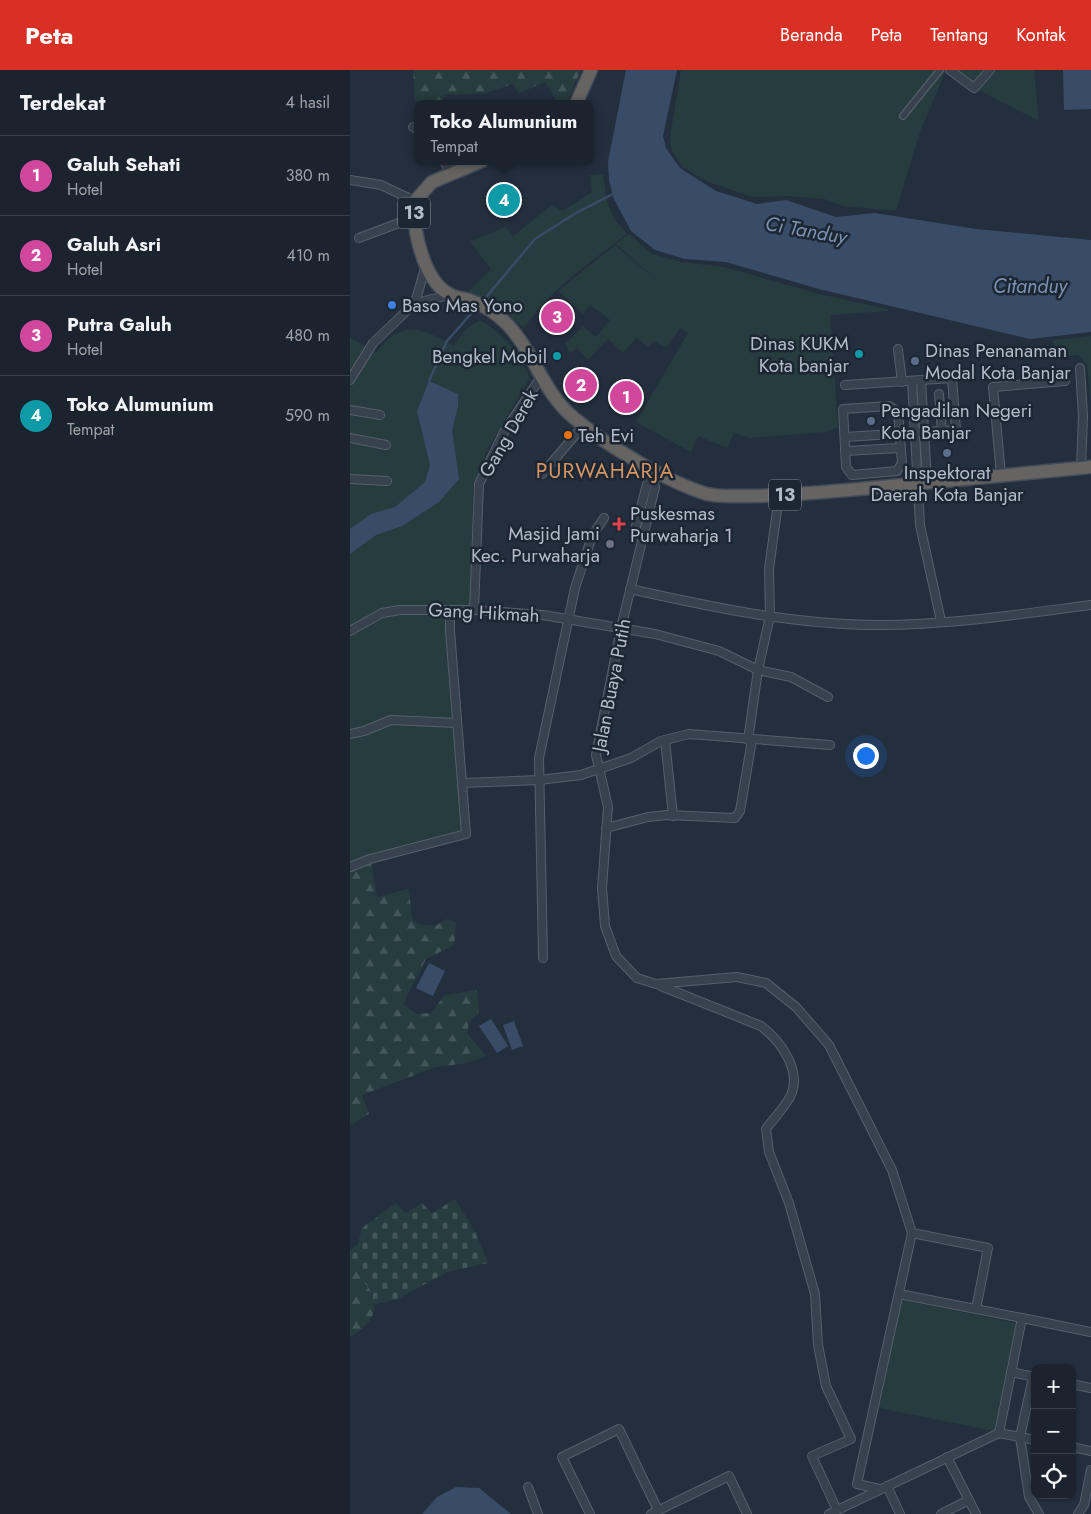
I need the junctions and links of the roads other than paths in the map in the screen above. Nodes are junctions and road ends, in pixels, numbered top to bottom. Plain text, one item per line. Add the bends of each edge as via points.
1 (591, 70) edge
2 (940, 70) edge
3 (950, 70) edge
4 (990, 70) edge
5 (578, 100) edge
6 (903, 116) dead end
7 (446, 165) edge
8 (471, 165) edge
9 (450, 173) junction
10 (350, 180) edge
11 (415, 201) junction
12 (415, 217) junction
13 (359, 238) dead end
14 (426, 265) junction
15 (450, 295) junction
16 (415, 303) junction
17 (898, 349) dead end
18 (1080, 368) dead end
19 (541, 377) junction
20 (350, 380) edge
21 (916, 381) junction
22 (1065, 381) dead end
23 (902, 382) junction
24 (844, 385) dead end
25 (939, 394) dead end
26 (350, 410) edge
27 (380, 415) dead end
28 (583, 426) junction
29 (942, 431) junction
30 (924, 432) junction
31 (915, 433) junction
32 (899, 434) junction
33 (845, 437) junction
34 (350, 438) edge
35 (386, 444) dead end
36 (900, 448) junction
37 (845, 451) junction
38 (1086, 468) edge
39 (542, 474) dead end
40 (654, 475) junction
41 (1001, 475) junction
42 (350, 479) edge
43 (387, 482) dead end
44 (923, 482) junction
45 (779, 496) junction
46 (604, 518) dead end
47 (630, 589) junction
48 (1091, 605) edge
49 (450, 610) junction
50 (474, 610) junction
51 (770, 616) junction
52 (567, 619) junction
53 (941, 621) junction
54 (622, 628) junction
55 (350, 631) edge
56 (758, 670) junction
57 (828, 697) dead end
58 (456, 723) junction
59 (350, 734) edge
60 (665, 740) junction
61 (750, 740) junction
62 (830, 745) dead end
63 (598, 769) junction
64 (539, 780) junction
65 (462, 783) junction
66 (673, 816) junction
67 (606, 828) junction
68 (350, 867) edge
69 (543, 958) dead end
70 (656, 984) junction
71 (912, 1233) junction
72 (899, 1294) junction
73 (976, 1309) junction
74 (1022, 1318) junction
75 (1091, 1332) edge
76 (1011, 1372) junction
77 (1031, 1376) edge
78 (1076, 1385) edge
79 (1091, 1388) edge
80 (1031, 1390) edge
81 (999, 1432) junction
82 (1020, 1437) junction
83 (1031, 1439) edge
84 (1076, 1448) edge
85 (1091, 1451) edge
86 (947, 1457) junction
87 (1091, 1470) edge
88 (857, 1484) junction
89 (528, 1486) dead end
90 (883, 1488) junction
91 (969, 1500) junction
92 (853, 1503) junction
93 (655, 1512) edge
94 (832, 1513) edge
95 (538, 1514) edge
96 (590, 1514) edge
97 (747, 1514) edge
98 (900, 1514) edge
99 (941, 1514) edge
100 (976, 1514) edge
101 (1039, 1514) edge
102 (1078, 1514) edge

1 - 5 highway
2 - 6 street
3 - 4 street via 974,88
7 - 9 street
8 - 9 highway, 13
9 - 11 highway, 13 via 432,182
10 - 11 street via 381,185
11 - 12 highway, 13
12 - 13 street
12 - 14 highway, 13
14 - 15 highway, 13 via 441,289
14 - 16 street
15 - 16 street
15 - 19 highway, 13 via 496,314 521,340
16 - 20 street via 373,343
17 - 23 street
18 - 38 street
19 - 28 highway, 13 via 565,410
19 - 50 street, Gang Derek via 504,432 479,484
21 - 23 street
21 - 29 street via 952,378 956,430
21 - 30 street
21 - 31 street
22 - 41 street via 993,387
23 - 24 street
25 - 29 street
26 - 27 street
28 - 39 street
28 - 40 highway, 13
29 - 30 street
30 - 31 street
30 - 44 street
31 - 32 street
31 - 44 street
32 - 33 street
32 - 33 street via 898,412 889,406 843,409
32 - 36 street
33 - 37 street
34 - 35 street
36 - 37 street
36 - 37 street via 902,463 898,470 852,475 846,467
38 - 41 highway, 13
40 - 45 highway, 13 via 714,495
40 - 47 street, Jalan Buaya Putih via 655,487
41 - 44 highway, 13
42 - 43 street
44 - 45 highway, 13
44 - 53 street via 920,525
45 - 51 street via 769,569
46 - 52 street via 592,536
47 - 51 street via 714,608
47 - 54 street, Jalan Buaya Putih
48 - 53 street
49 - 50 street, Gang Hikmah
49 - 55 street, Gang Hikmah via 382,613
49 - 58 street
50 - 52 street, Gang Hikmah
51 - 53 street via 865,624
51 - 56 street
52 - 54 street, Gang Hikmah
52 - 64 street via 555,688 541,741
54 - 56 street, Gang Hikmah via 719,651
54 - 63 street, Jalan Buaya Putih via 596,755
56 - 57 street, Gang Hikmah via 792,677
56 - 61 street
58 - 59 street via 391,720
58 - 65 street
60 - 61 street via 697,734
60 - 63 street via 630,758
60 - 66 street
61 - 62 street
61 - 66 street via 738,815 729,819
63 - 64 street via 569,778
63 - 67 street, Jalan Buaya Putih via 606,794
64 - 65 street
64 - 69 street
65 - 68 street via 466,834
66 - 67 street via 648,817
67 - 70 street, Jalan Buaya Putih via 602,888 604,921 611,944 625,967 637,978
70 - 71 street via 737,977 766,983 796,1007 829,1044 892,1170
70 - 94 street, Jalan Buaya Putih via 761,1026 790,1060 794,1075 791,1096 766,1129 770,1152 789,1203 815,1294 818,1345 826,1386 851,1439 812,1456
71 - 72 street
71 - 73 street via 988,1248
72 - 73 street
72 - 88 street
73 - 74 street
74 - 75 street
74 - 76 street
76 - 77 street
76 - 81 street
78 - 79 street
80 - 82 street
81 - 82 street
81 - 86 street
82 - 83 street
82 - 101 street via 1029,1498
84 - 85 street
86 - 90 street
86 - 91 street
87 - 102 street via 1084,1505
88 - 90 street
88 - 92 street
89 - 95 street
90 - 92 street
90 - 98 street
91 - 99 street
91 - 100 street
92 - 94 street
93 - 96 street via 619,1429 562,1457
93 - 97 street via 729,1476

